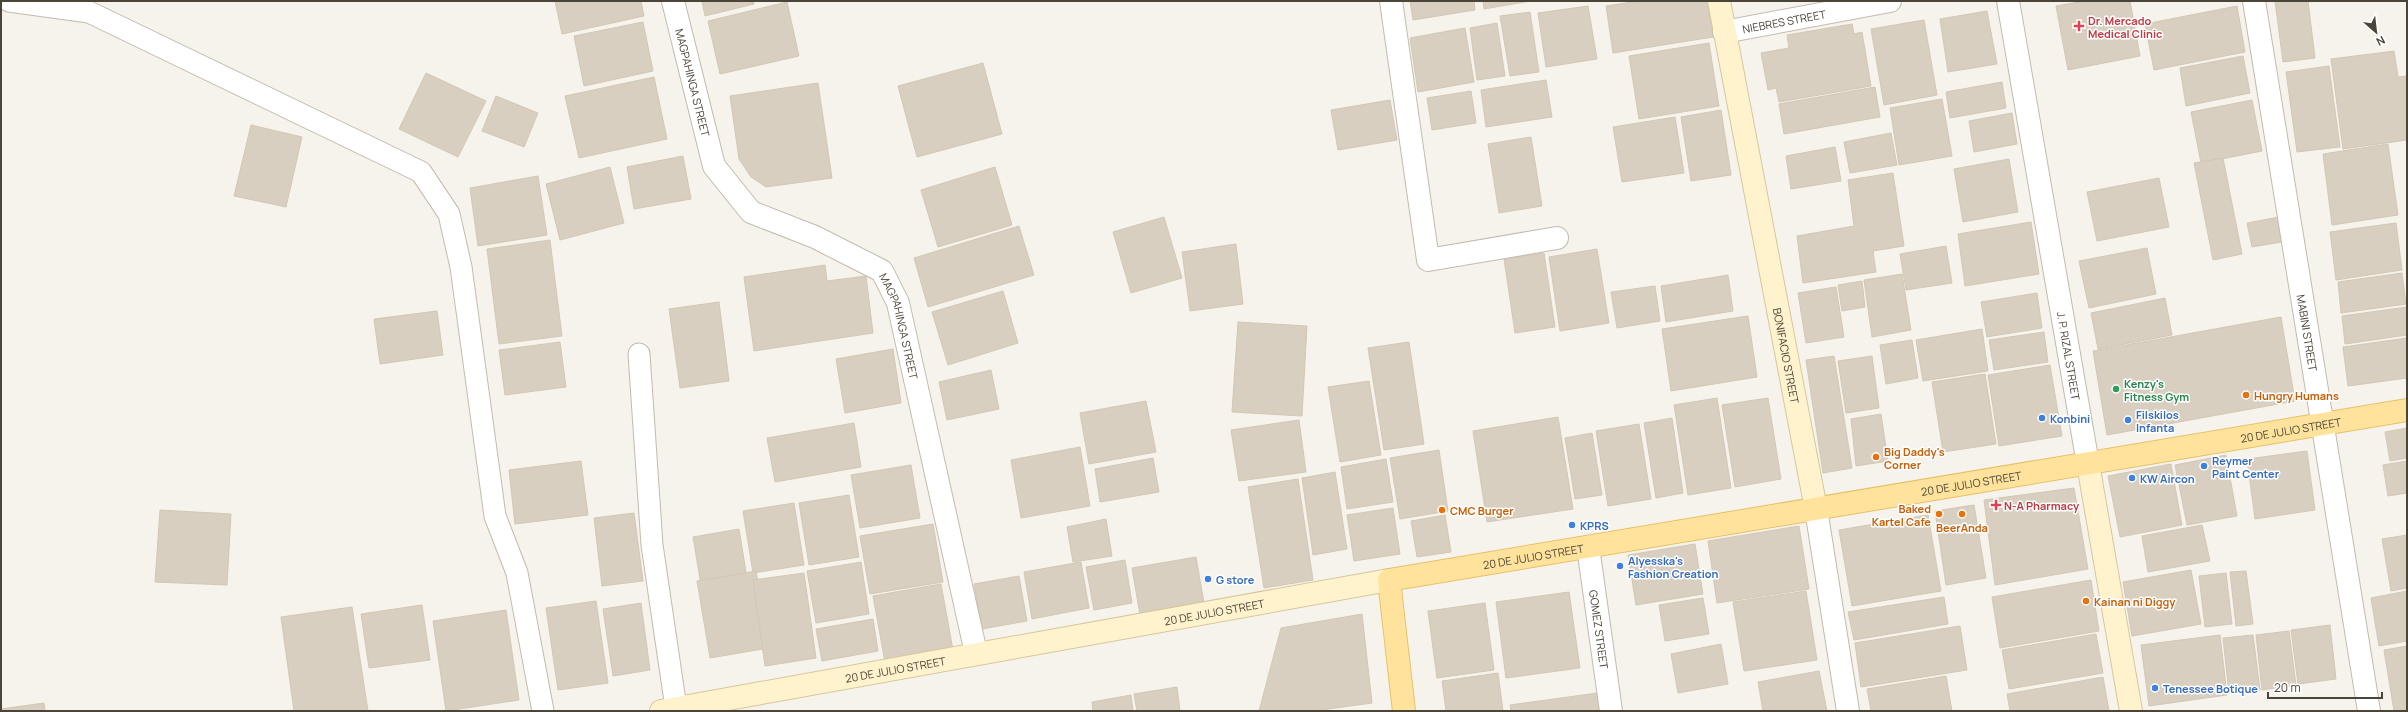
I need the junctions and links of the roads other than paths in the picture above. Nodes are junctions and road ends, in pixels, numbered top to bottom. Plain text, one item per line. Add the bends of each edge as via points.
1 (9, 1) edge
2 (673, 1) edge
3 (1392, 1) edge
4 (1719, 1) edge
5 (1890, 1) edge
6 (2008, 1) edge
7 (2254, 1) edge
8 (1724, 32) junction
9 (1557, 238) dead end
10 (639, 354) dead end
11 (2407, 410) edge
12 (2322, 425) junction
13 (2088, 464) junction
14 (1816, 509) junction
15 (1588, 547) junction
16 (1389, 580) junction
17 (976, 653) junction
18 (668, 710) edge
19 (543, 711) edge
20 (1404, 711) edge
21 (1611, 711) edge
22 (1848, 711) edge
23 (2131, 711) edge
24 (2369, 711) edge

1 - 19 lane via 89,12 421,172 449,214 461,267 495,516 517,573
2 - 17 street, MAGPAHINGA STREET via 714,166 751,212 815,238 882,271 898,303
3 - 9 street via 1428,260
4 - 8 street, BONIFACIO STREET
5 - 8 street, NIEBRES STREET
6 - 13 street, J. P. RIZAL STREET
7 - 12 street, MABINI STREET
8 - 14 street, BONIFACIO STREET
10 - 18 lane via 652,546
11 - 12 main road, 20 DE JULIO STREET
12 - 13 main road, 20 DE JULIO STREET
12 - 24 street, MABINI STREET
13 - 14 main road, 20 DE JULIO STREET
13 - 23 street, J. P. RIZAL STREET
14 - 15 main road, 20 DE JULIO STREET
14 - 22 street, BONIFACIO STREET
15 - 16 main road, 20 DE JULIO STREET
15 - 21 street, GOMEZ STREET
16 - 17 street, 20 DE JULIO STREET
16 - 20 main road
17 - 18 street, 20 DE JULIO STREET

